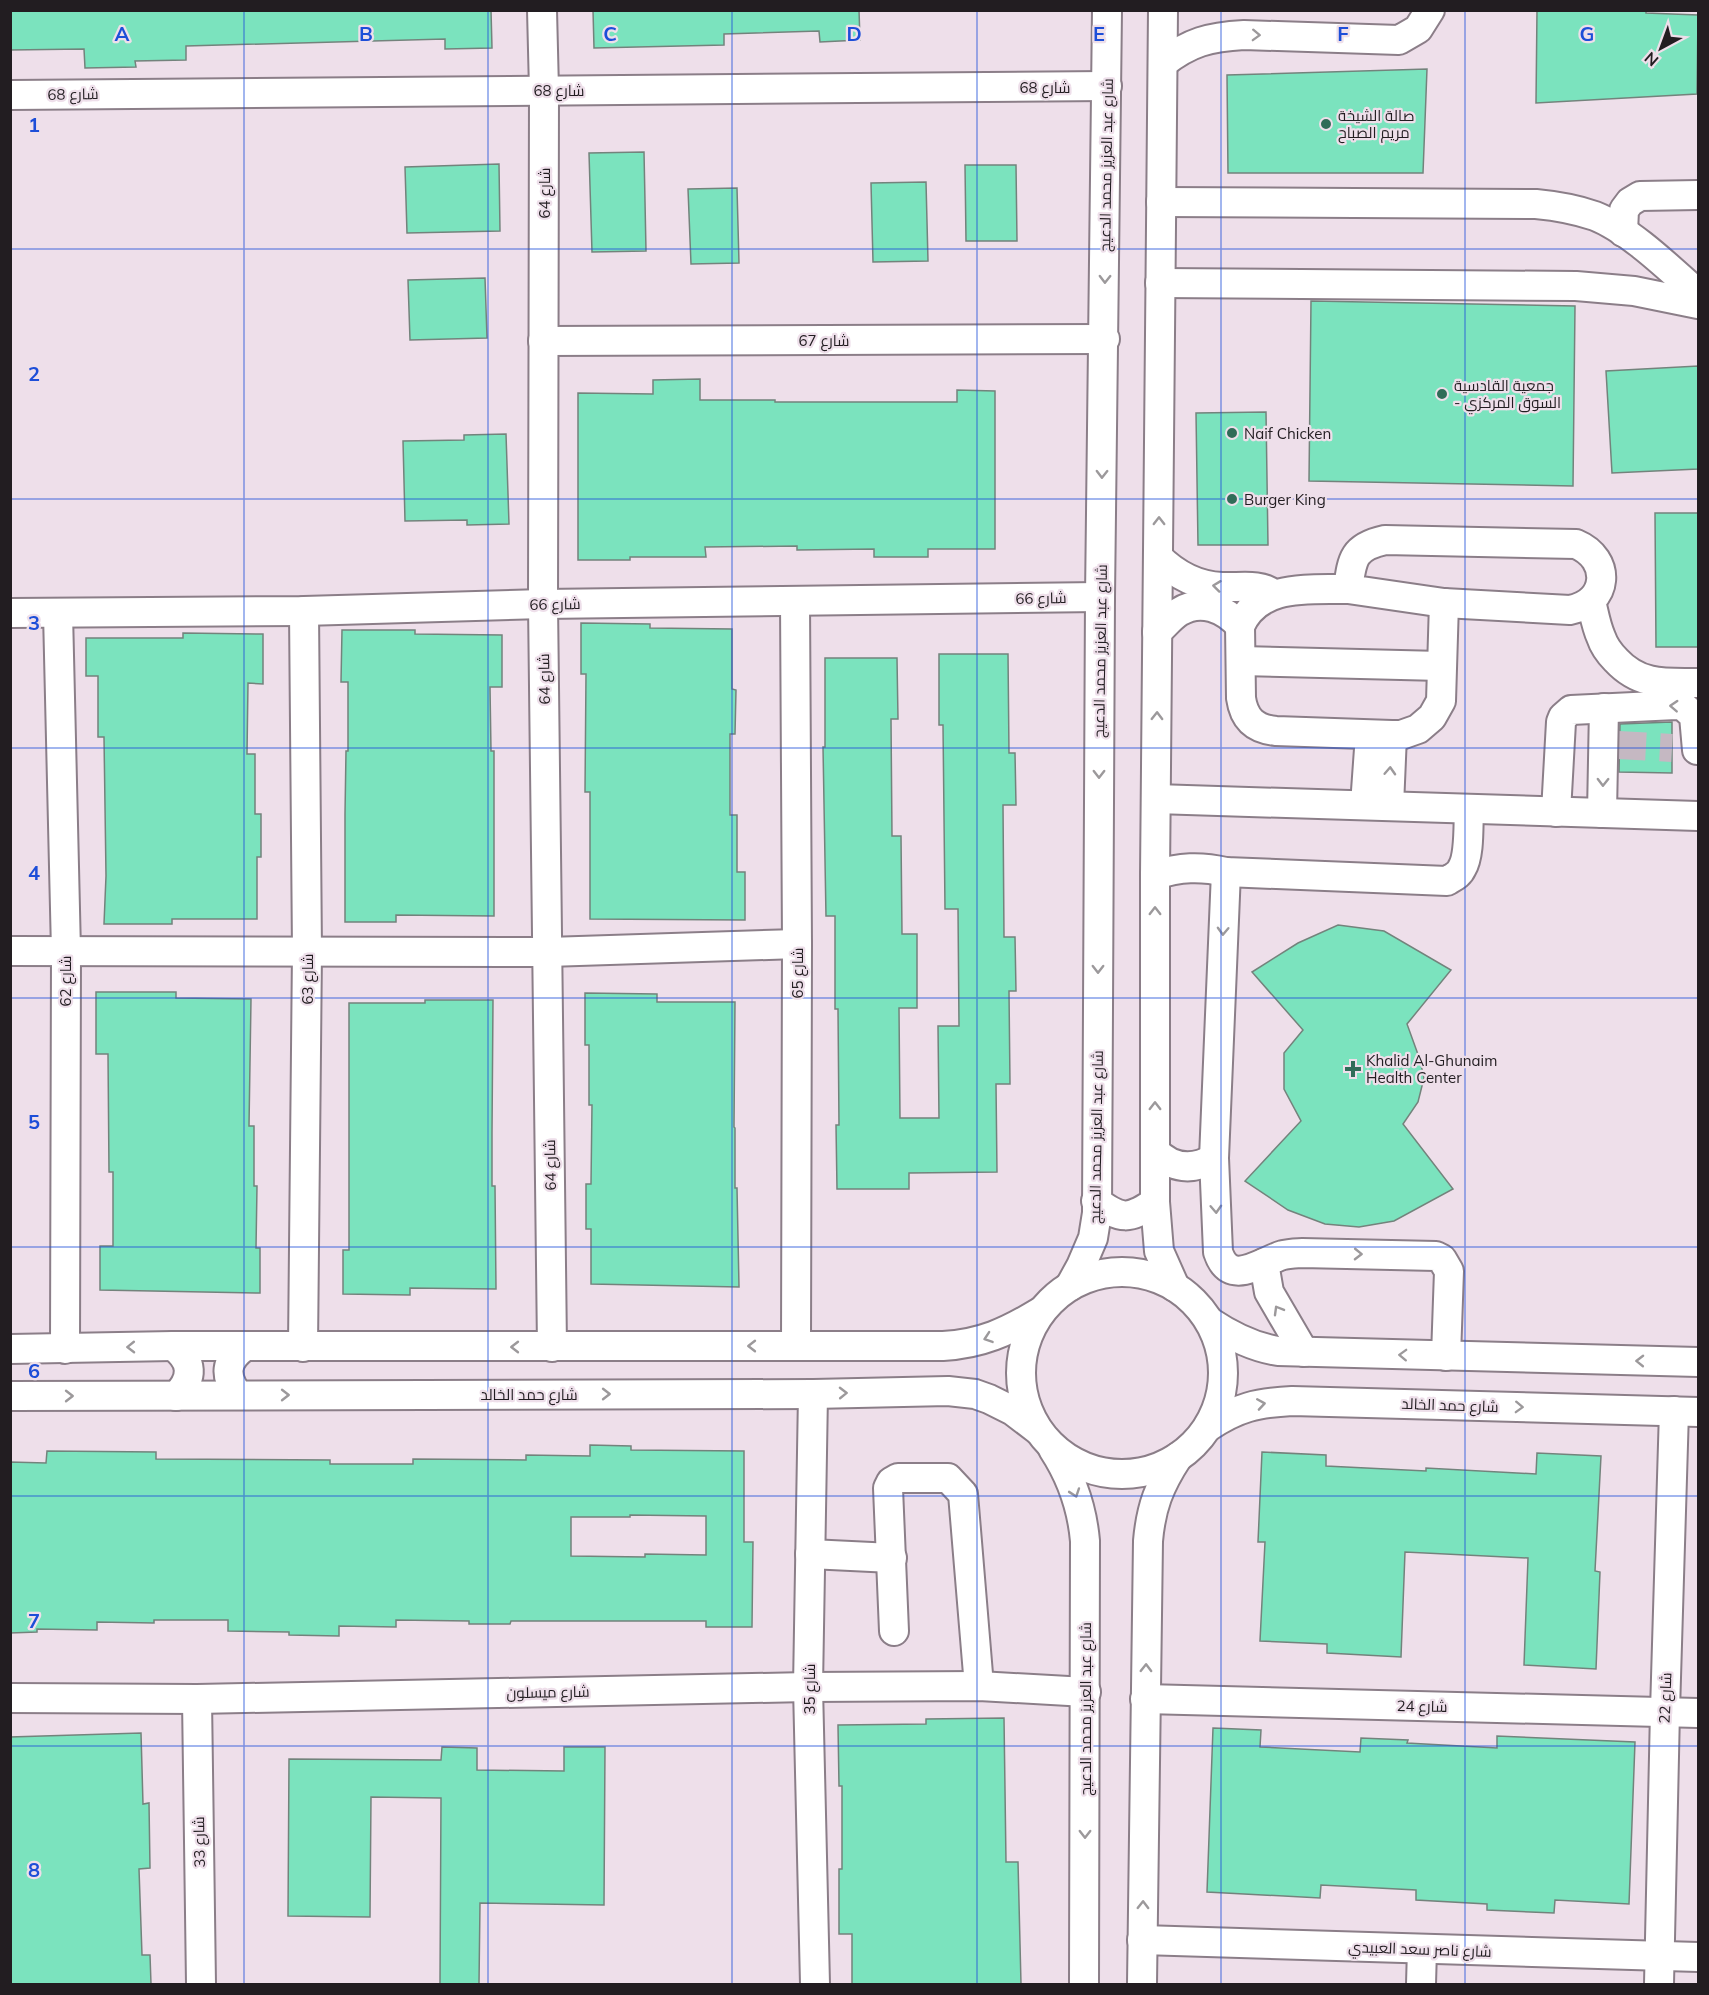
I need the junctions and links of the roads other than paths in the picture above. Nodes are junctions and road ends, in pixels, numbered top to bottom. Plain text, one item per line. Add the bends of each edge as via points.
1 (542, 10) edge
2 (1107, 10) edge
3 (1163, 10) edge
4 (1430, 10) edge
5 (1223, 23) edge
6 (1163, 63) junction
7 (1107, 86) junction
8 (544, 90) junction
9 (10, 95) edge
10 (1698, 195) edge
11 (1161, 202) junction
12 (1623, 232) junction
13 (1160, 282) junction
14 (1698, 294) edge
15 (1698, 304) edge
16 (1105, 339) junction
17 (543, 341) junction
18 (1158, 557) junction
19 (1348, 589) junction
20 (1274, 594) junction
21 (1100, 597) junction
22 (795, 601) junction
23 (1591, 601) junction
24 (1444, 603) junction
25 (543, 604) junction
26 (304, 611) junction
27 (10, 613) edge
28 (58, 613) junction
29 (1240, 626) junction
30 (1157, 632) junction
31 (1240, 661) junction
32 (1441, 666) junction
33 (1698, 683) edge
34 (1604, 708) junction
35 (1381, 735) junction
36 (1689, 749) edge
37 (1156, 799) junction
38 (1377, 806) junction
39 (1469, 809) junction
40 (1556, 812) junction
41 (1602, 813) junction
42 (1698, 816) edge
43 (1226, 872) junction
44 (1155, 875) junction
45 (797, 944) junction
46 (10, 951) edge
47 (66, 951) junction
48 (307, 951) junction
49 (548, 952) junction
50 (1155, 1151) junction
51 (1214, 1158) junction
52 (1096, 1201) junction
53 (1155, 1202) junction
54 (1264, 1263) junction
55 (1070, 1286) junction
56 (1175, 1287) junction
57 (1040, 1312) junction
58 (1210, 1323) junction
59 (173, 1346) junction
60 (796, 1346) junction
61 (244, 1347) junction
62 (303, 1347) junction
63 (552, 1347) junction
64 (10, 1349) edge
65 (65, 1349) junction
66 (1304, 1352) junction
67 (1446, 1356) junction
68 (1698, 1362) edge
69 (813, 1394) junction
70 (238, 1395) junction
71 (10, 1396) edge
72 (176, 1396) junction
73 (1686, 1412) edge
74 (1208, 1427) junction
75 (1043, 1436) junction
76 (1178, 1458) junction
77 (810, 1554) junction
78 (892, 1558) junction
79 (894, 1631) dead end
80 (979, 1686) junction
81 (808, 1687) junction
82 (1086, 1692) junction
83 (10, 1698) edge
84 (196, 1699) junction
85 (1145, 1699) junction
86 (1665, 1712) junction
87 (1698, 1713) edge
88 (1142, 1940) junction
89 (1422, 1949) junction
90 (1660, 1956) junction
91 (1698, 1957) edge
92 (201, 1984) edge
93 (815, 1984) edge
94 (1084, 1984) edge
95 (1142, 1984) edge
96 (1421, 1984) edge
97 (1659, 1984) edge

1 - 8 street, شارع 64
2 - 7 street, شارع عبد العزيز محمد الدعيج
3 - 6 street
5 -> 4 street via 1399,40 1418,29
5 - 6 street
6 - 11 street
7 - 8 street, شارع 68
7 -> 16 street, شارع عبد العزيز محمد الدعيج
8 - 9 street, شارع 68
8 - 17 street, شارع 64
10 - 12 street via 1640,196 1624,210
11 - 12 street via 1536,204 1565,207 1597,217
11 - 13 street
12 - 14 street
13 - 15 street via 1576,286 1634,291
18 -> 13 street
16 - 17 street, شارع 67
16 -> 21 street, شارع عبد العزيز محمد الدعيج
17 - 25 street, شارع 64
20 -> 18 street via 1265,589 1193,581
18 - 30 street
19 - 20 street
19 - 23 street via 1357,554 1369,544 1385,540 1576,544 1586,548 1599,564 1601,584
19 - 24 street
20 - 29 street via 1253,606
21 - 22 street, شارع 66
21 -> 52 street, شارع عبد العزيز محمد الدعيج
22 - 25 street, شارع 66
22 - 45 street, شارع 65
23 - 24 street via 1570,610
23 - 33 street via 1601,639 1630,673 1660,683
24 - 32 street
25 - 26 street, شارع 66
25 - 49 street, شارع 64
26 - 28 street, شارع 66
26 - 48 street, شارع 63
27 - 28 street, شارع 66
28 - 47 street, شارع 62
29 - 30 street via 1219,609 1199,606 1179,612
29 - 31 street
37 -> 30 street
31 - 32 street
31 - 35 street via 1243,709 1255,726 1276,731
32 - 35 street via 1441,701 1432,717 1418,729 1401,735
36 -> 34 street via 1694,716 1683,706
34 - 40 street via 1571,710 1563,717
34 -> 41 street via 1611,745
35 - 38 street
37 - 38 street
37 - 44 street
38 - 39 street
39 - 40 street
39 - 43 street via 1466,860 1456,876 1447,881
40 - 41 street
41 - 42 street
43 - 44 street via 1190,867
43 -> 51 street
50 -> 44 street
45 - 49 street
45 - 60 street, شارع 65
46 - 47 street
47 - 48 street
47 - 65 street, شارع 62
48 - 49 street
48 - 62 street, شارع 63
49 - 63 street, شارع 64
50 - 51 street via 1163,1160 1184,1167 1205,1164
50 - 53 street
51 -> 54 street via 1221,1259 1226,1266 1241,1271
52 - 53 street via 1114,1215 1137,1215
52 - 55 street, شارع عبد العزيز محمد الدعيج via 1093,1238
53 - 56 street via 1159,1251
66 -> 54 street via 1269,1292
54 -> 67 street via 1302,1253 1429,1255 1442,1259 1449,1271
55 - 56 street via 1095,1275 1123,1272 1150,1275
55 - 57 street
56 - 58 street via 1195,1302
57 -> 60 street via 1004,1333 964,1345
57 - 75 street via 1024,1344 1021,1380 1030,1414
58 - 66 street via 1260,1347
58 - 74 street via 1221,1352 1223,1383
59 - 61 street
59 -> 65 street
59 - 72 street via 183,1354 189,1377
60 -> 63 street
61 - 62 street
61 - 70 street via 235,1353 228,1375
63 -> 62 street
64 - 65 street
67 -> 66 street
68 -> 67 street
70 -> 69 street, شارع حمد الخالد
69 -> 75 street, شارع حمد الخالد via 975,1394 1002,1405
69 - 77 street, شارع 35
70 - 72 street, شارع حمد الخالد
71 -> 72 street, شارع حمد الخالد
74 -> 73 street, شارع حمد الخالد via 1243,1407 1292,1401
73 - 86 street, شارع 22
74 - 76 street
75 - 76 street via 1061,1454 1110,1474 1146,1472
75 -> 82 street, شارع عبد العزيز محمد الدعيج via 1071,1480 1083,1521
85 -> 76 street via 1152,1509
77 - 78 street
77 - 81 street, شارع 35
78 - 79 street
78 - 80 street via 888,1488 891,1482 898,1478 948,1478 963,1494
80 - 81 street, شارع ميسلون
80 - 82 street, شارع ميسلون
81 - 84 street, شارع ميسلون
81 - 93 street, شارع 35
82 -> 94 street, شارع عبد العزيز محمد الدعيج
83 - 84 street, شارع ميسلون
84 - 92 street, شارع 33
85 - 86 street, شارع 24
88 -> 85 street
86 - 87 street, شارع 24
86 - 90 street, شارع 22
88 - 89 street, شارع ناصر سعد العبيدي
88 - 95 street
89 - 90 street, شارع ناصر سعد العبيدي
89 - 96 street
90 - 91 street, شارع ناصر سعد العبيدي
90 - 97 street, شارع 22

